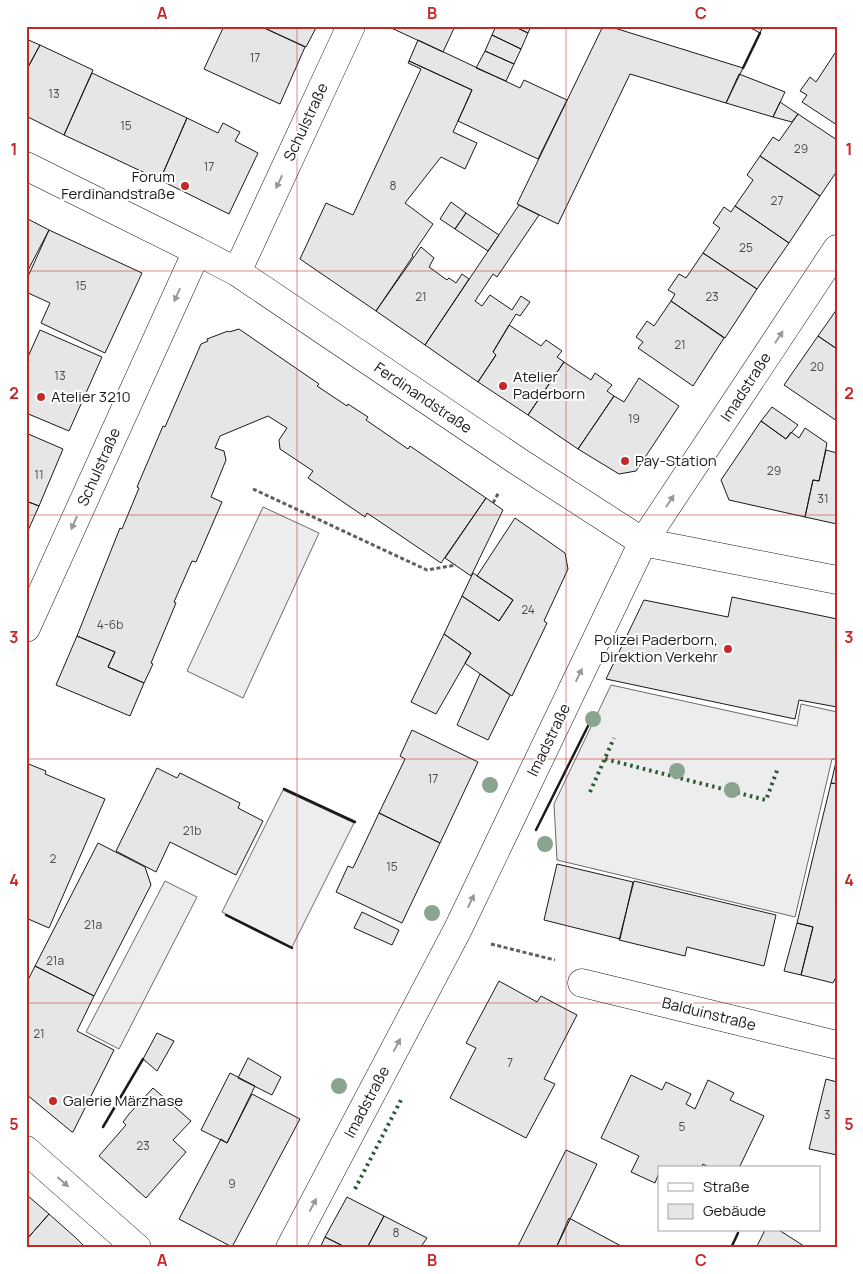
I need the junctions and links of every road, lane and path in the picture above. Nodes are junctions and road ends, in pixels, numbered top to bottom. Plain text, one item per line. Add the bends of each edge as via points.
1 (351, 26) edge
2 (26, 166) edge
3 (837, 249) edge
4 (197, 251) junction
5 (237, 272) junction
6 (253, 489) dead end
7 (643, 542) junction
8 (456, 565) dead end
9 (837, 580) edge
10 (26, 628) edge
11 (458, 929) junction
12 (582, 983) joint
13 (837, 1045) edge
14 (26, 1150) edge
15 (137, 1248) edge
16 (290, 1248) edge

1 -> 5 street, Schulstraße
2 - 4 street, Ferdinandstraße
7 -> 3 street, Imadstraße
4 - 5 street, Ferdinandstraße
4 -> 10 street, Schulstraße
5 - 7 street, Ferdinandstraße
6 - 8 path via 427,570
7 - 9 street, Ferdinandstraße
11 -> 7 street, Imadstraße
11 - 12 path via 492,945 562,962
16 -> 11 street, Imadstraße
12 - 13 street, Balduinstraße
14 -> 15 street

